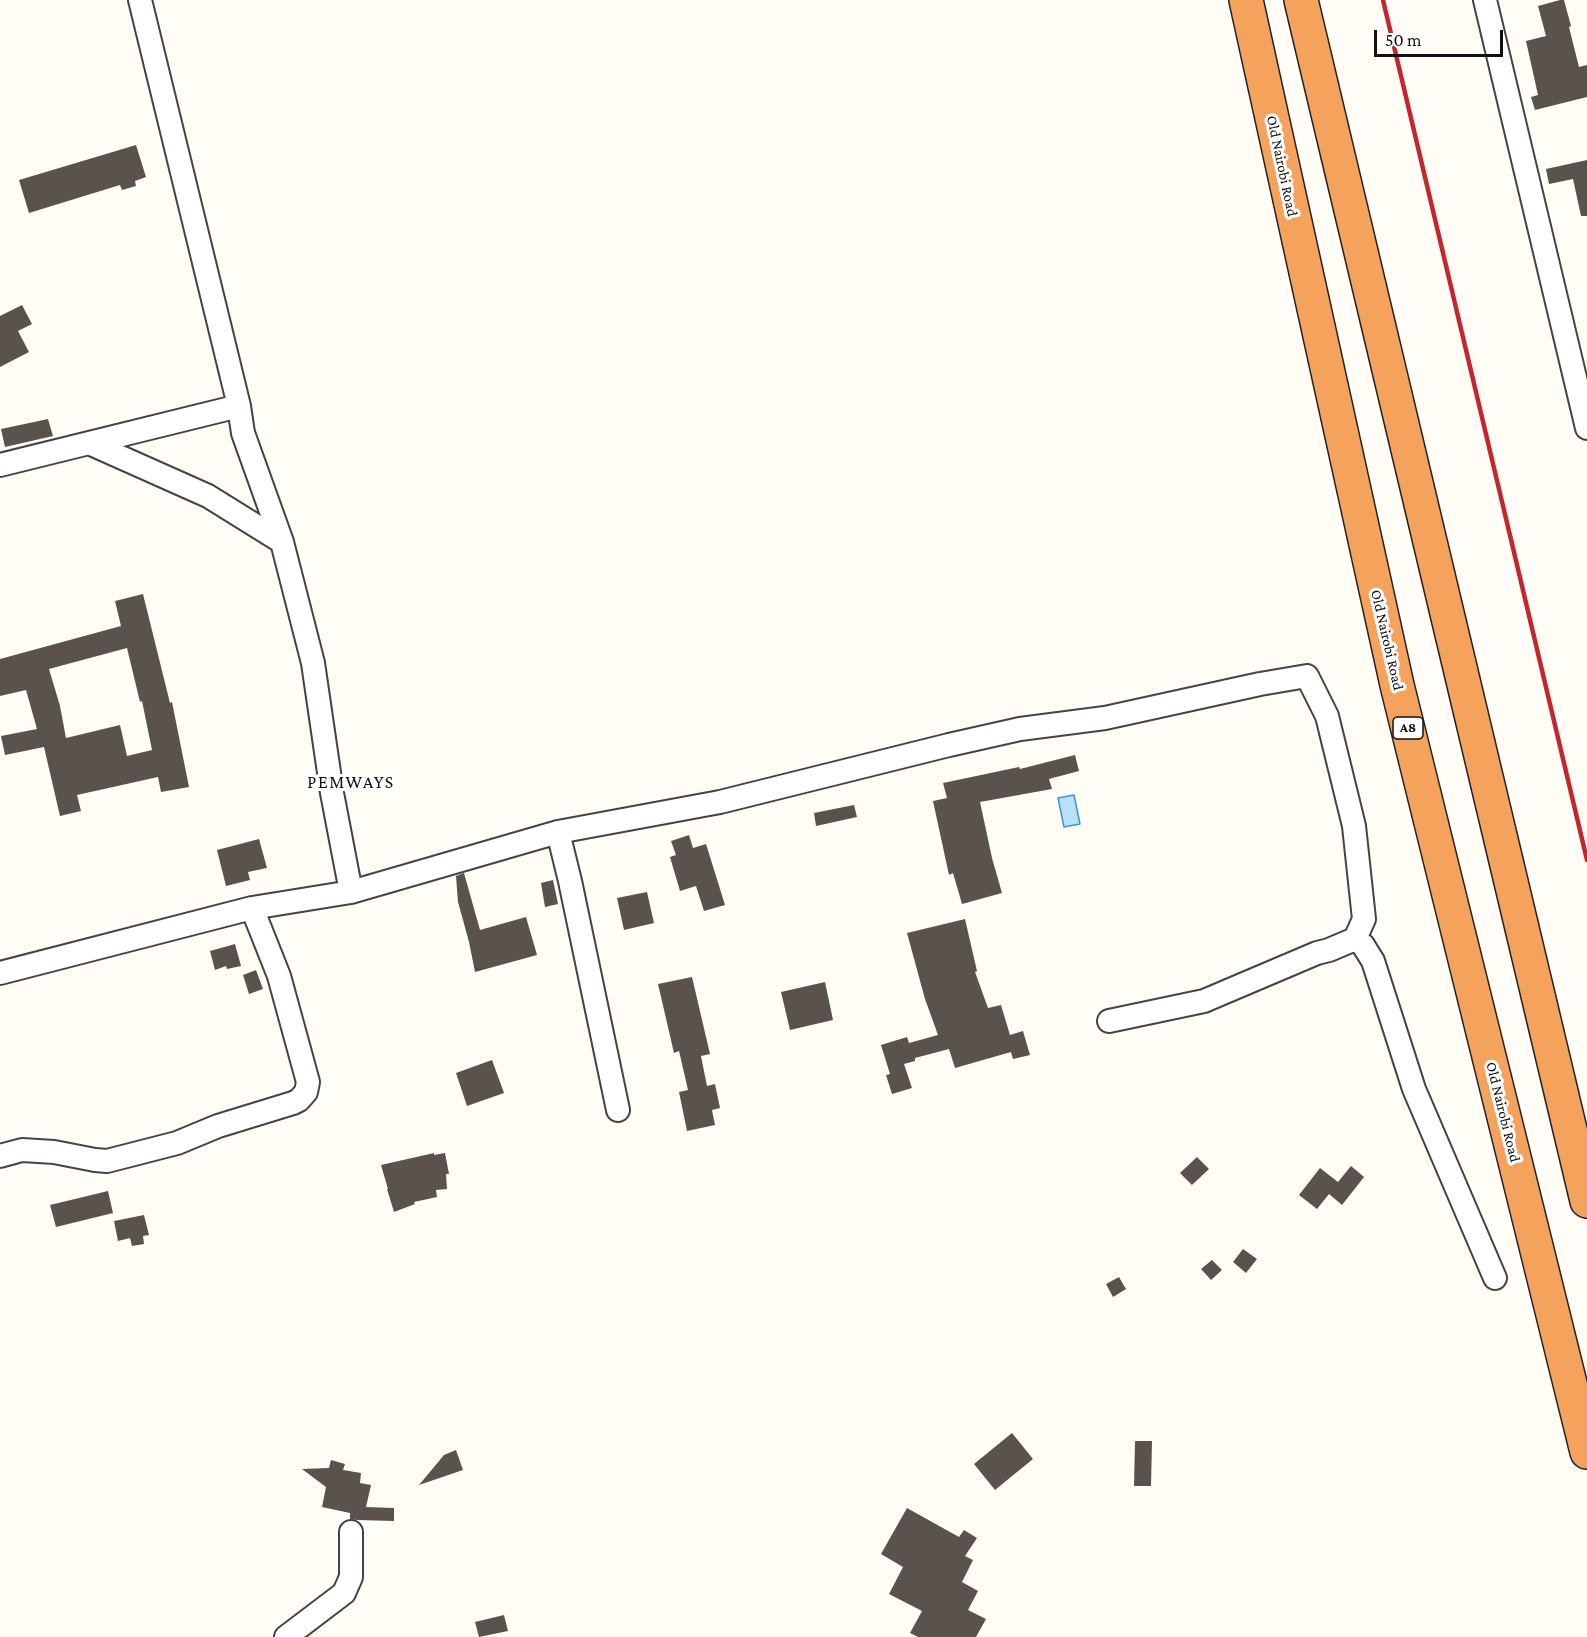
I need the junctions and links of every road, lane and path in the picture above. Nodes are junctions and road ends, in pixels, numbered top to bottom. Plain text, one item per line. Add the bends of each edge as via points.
1 (140, 0) edge
2 (1246, 0) edge
3 (1301, 0) edge
4 (1485, 0) edge
5 (1584, 405) edge
6 (239, 406) junction
7 (1587, 428) edge
8 (89, 443) junction
9 (0, 465) edge
10 (282, 542) junction
11 (558, 832) junction
12 (351, 892) junction
13 (252, 908) junction
14 (1355, 939) junction
15 (0, 973) edge
16 (1109, 1021) dead end
17 (618, 1110) dead end
18 (0, 1156) edge
19 (1587, 1201) edge
20 (1495, 1278) dead end
21 (1587, 1452) edge
22 (351, 1532) dead end
23 (285, 1637) edge

1 - 6 street
2 - 21 highway, Old Nairobi Road / A8 via 1397,685
3 - 19 highway
4 - 5 street
5 - 7 street
6 - 8 street
6 - 10 street via 243,433
8 - 9 street
8 - 10 street via 208,496
10 - 12 street via 313,663
11 - 12 street
11 - 14 street via 720,802 1020,729 1105,718 1307,676 1327,716 1354,826 1364,919
11 - 17 street
12 - 13 street
13 - 15 street
13 - 18 street via 279,976 308,1082 299,1100 177,1143 106,1161 22,1150
14 - 16 street via 1204,1001
14 - 20 street via 1373,961 1414,1089
22 - 23 street via 351,1577 344,1593

